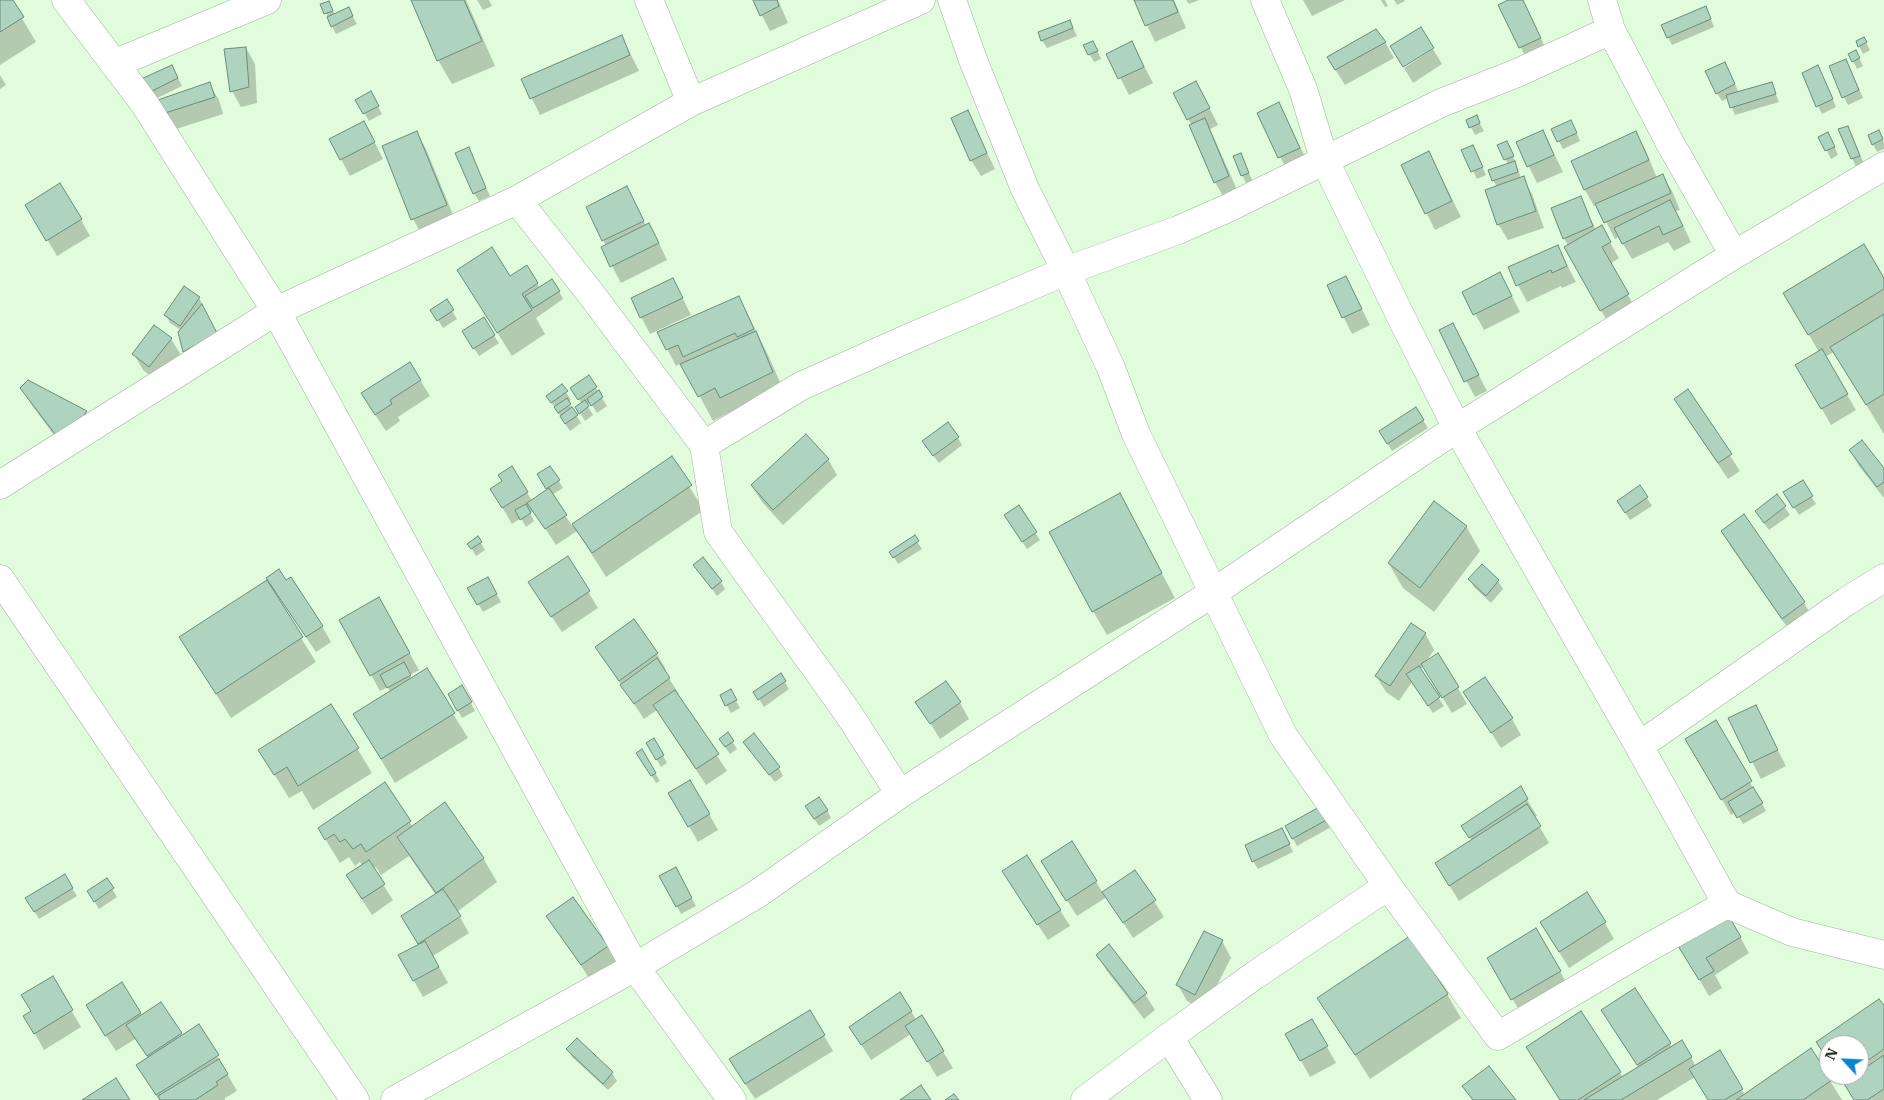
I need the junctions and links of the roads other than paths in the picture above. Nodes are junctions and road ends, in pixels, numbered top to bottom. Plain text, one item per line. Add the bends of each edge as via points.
1 (66, 0) edge
2 (267, 0) edge
3 (649, 0) edge
4 (921, 0) edge
5 (952, 0) edge
6 (1265, 0) edge
7 (1602, 0) edge
8 (1611, 30) junction
9 (114, 64) junction
10 (691, 102) junction
11 (1324, 160) junction
12 (1884, 166) edge
13 (517, 200) junction
14 (1734, 255) junction
15 (1066, 271) junction
16 (276, 311) junction
17 (1457, 428) junction
18 (704, 445) junction
19 (0, 485) edge
20 (1884, 578) edge
21 (0, 579) edge
22 (1214, 592) junction
23 (1639, 746) junction
24 (900, 794) junction
25 (1388, 886) junction
26 (1727, 904) junction
27 (1884, 955) edge
28 (635, 967) junction
29 (1169, 1037) junction
30 (355, 1100) edge
31 (395, 1100) edge
32 (732, 1100) edge
33 (1085, 1100) edge
34 (1208, 1100) edge

1 - 9 street
2 - 9 street
3 - 10 street
4 - 10 street
5 - 15 street via 1025,190
6 - 11 street via 1303,88
7 - 8 street
8 - 11 street via 1442,103
8 - 14 street
9 - 16 street via 144,103
10 - 13 street
11 - 15 street via 1247,200 1178,230
11 - 17 street
12 - 14 street
13 - 16 street
13 - 18 street
14 - 17 street
15 - 18 street via 802,386
15 - 22 street via 1111,368 1136,434
16 - 19 street
16 - 28 street
17 - 22 street
17 - 23 street
18 - 24 street via 718,532 848,713
20 - 23 street
21 - 30 street
22 - 24 street
22 - 25 street via 1283,736
23 - 26 street
24 - 28 street via 757,894
25 - 26 street via 1498,1036
25 - 29 street
26 - 27 street via 1792,932
28 - 31 street
28 - 32 street
29 - 33 street
29 - 34 street

